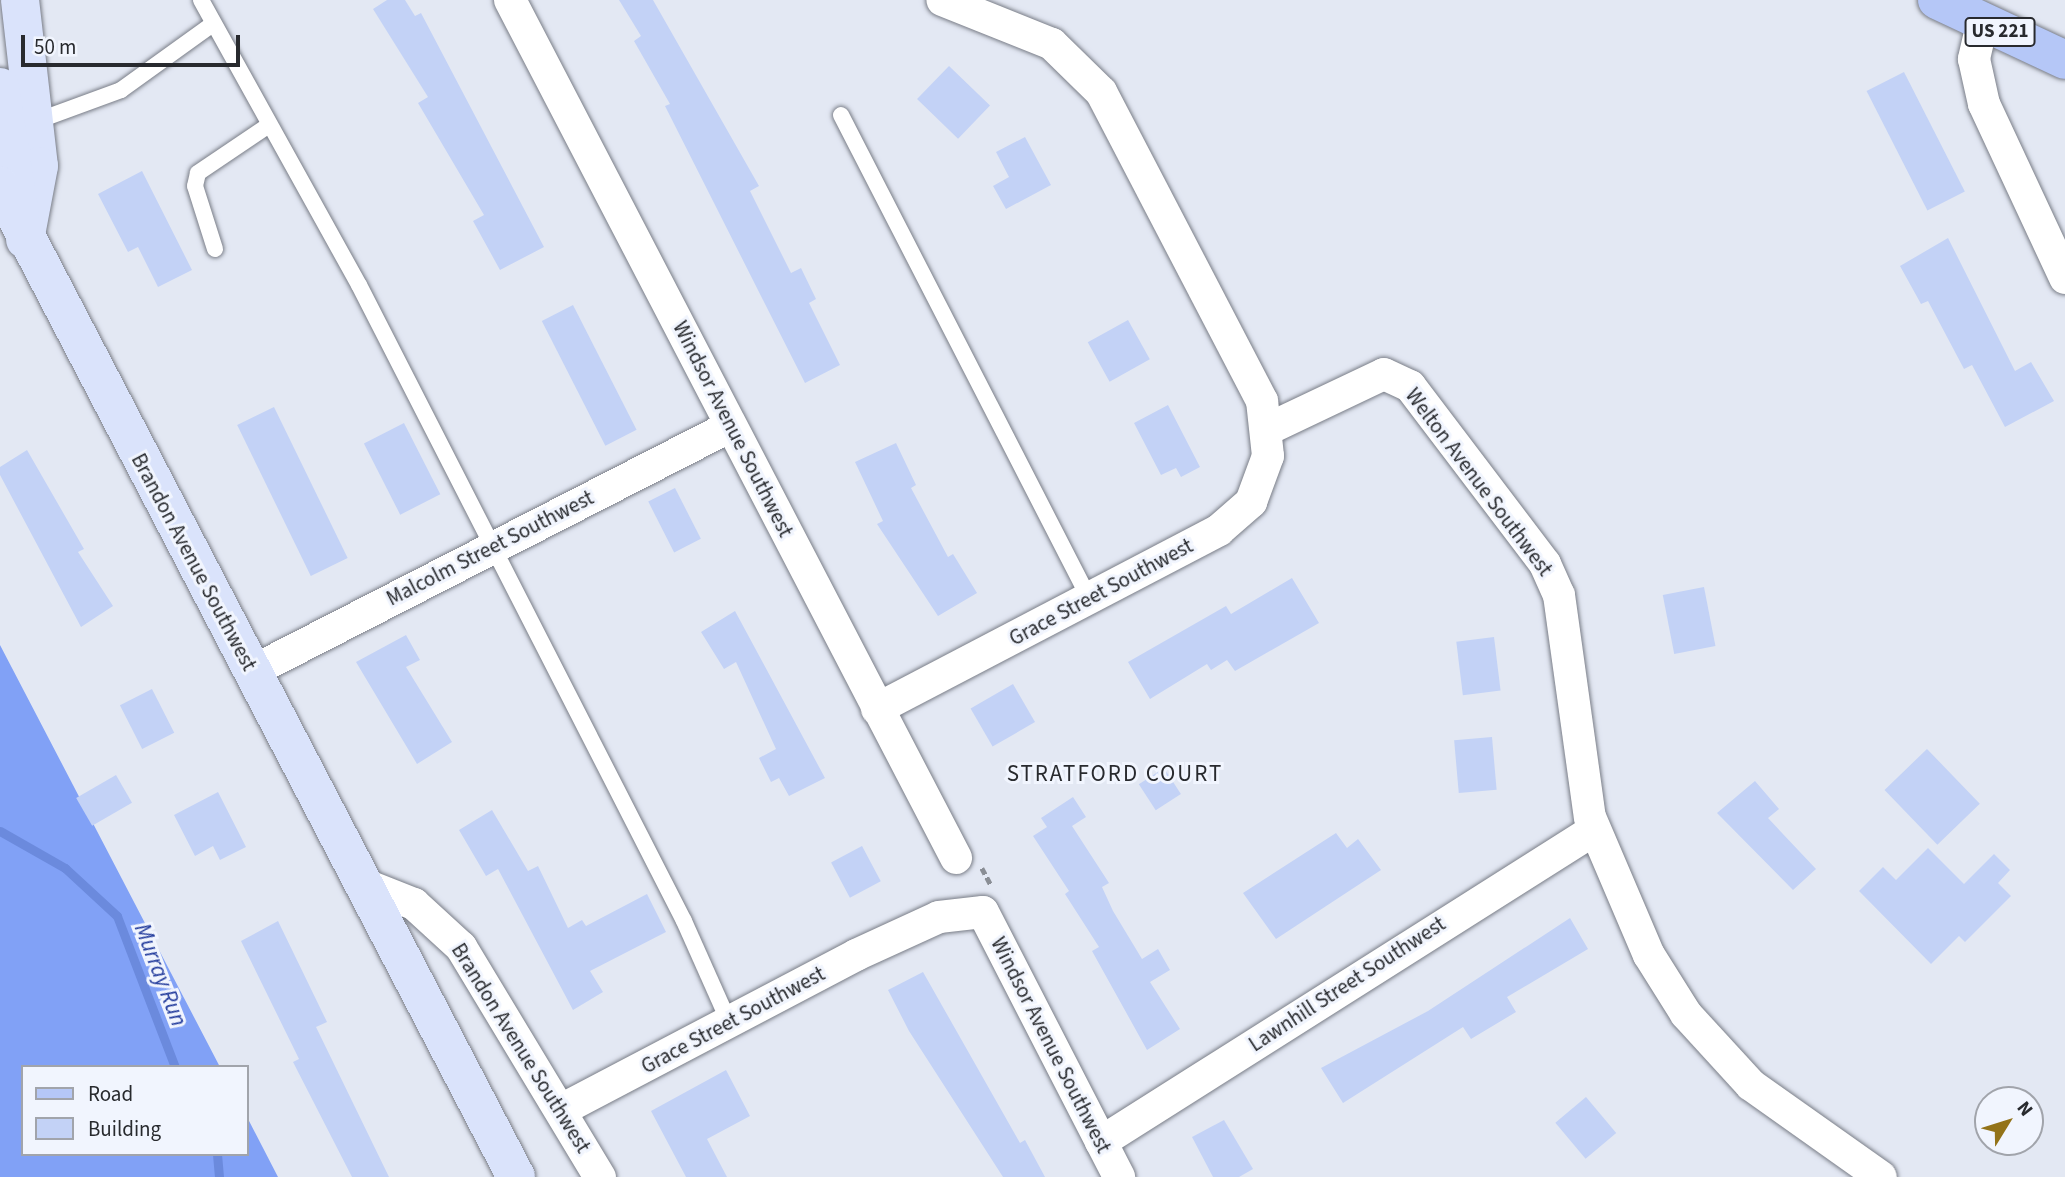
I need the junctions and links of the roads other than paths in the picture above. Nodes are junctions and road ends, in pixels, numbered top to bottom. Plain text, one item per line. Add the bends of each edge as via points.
1 (20, 0) edge
2 (201, 0) edge
3 (510, 0) edge
4 (942, 0) edge
5 (1937, 0) edge
6 (213, 24) junction
7 (1982, 24) junction
8 (2065, 60) edge
9 (0, 87) edge
10 (841, 115) dead end
11 (34, 122) junction
12 (266, 127) junction
13 (0, 186) edge
14 (13, 230) edge
15 (215, 249) dead end
16 (2065, 278) edge
17 (730, 426) junction
18 (1268, 429) junction
19 (494, 547) junction
20 (1088, 598) junction
21 (251, 672) junction
22 (877, 709) junction
23 (1594, 830) junction
24 (956, 858) dead end
25 (363, 884) junction
26 (983, 912) joint
27 (729, 1022) junction
28 (563, 1109) junction
29 (1101, 1142) junction
30 (516, 1177) edge
31 (600, 1177) edge
32 (1119, 1177) edge
33 (1881, 1177) edge

1 - 11 main road
2 - 6 lane
3 - 17 street, Windsor Avenue Southwest
4 - 18 street via 1052,44 1101,92 1262,401
5 - 7 main road, US 221
6 - 11 lane via 121,90
6 - 12 lane
7 - 8 main road, US 221
7 - 16 street via 1974,59 1984,104
9 - 14 main road
10 - 20 lane
11 - 14 main road via 39,166
12 - 15 lane via 198,173 195,186
12 - 19 lane via 359,285
13 - 14 main road, Brandon Avenue Southwest
14 - 21 main road, Brandon Avenue Southwest
17 - 19 street, Malcolm Street Southwest
17 - 22 street, Windsor Avenue Southwest
18 - 20 street, Grace Street Southwest via 1263,477 1232,521
18 - 23 street, Welton Avenue Southwest via 1384,374 1410,387 1545,564 1559,594
19 - 21 street, Malcolm Street Southwest
19 - 27 lane via 684,921
20 - 22 street, Grace Street Southwest
21 - 25 main road, Brandon Avenue Southwest
22 - 24 street, Windsor Avenue Southwest
23 - 29 street, Lawnhill Street Southwest
23 - 33 street, Welton Avenue Southwest via 1649,956 1716,1052 1751,1085
25 - 28 street, Brandon Avenue Southwest via 414,904 461,947
25 - 30 main road, Brandon Avenue Southwest
26 - 27 street, Grace Street Southwest via 939,917
26 - 29 street, Windsor Avenue Southwest
27 - 28 street, Grace Street Southwest
28 - 31 street, Brandon Avenue Southwest
29 - 32 street, Windsor Avenue Southwest

